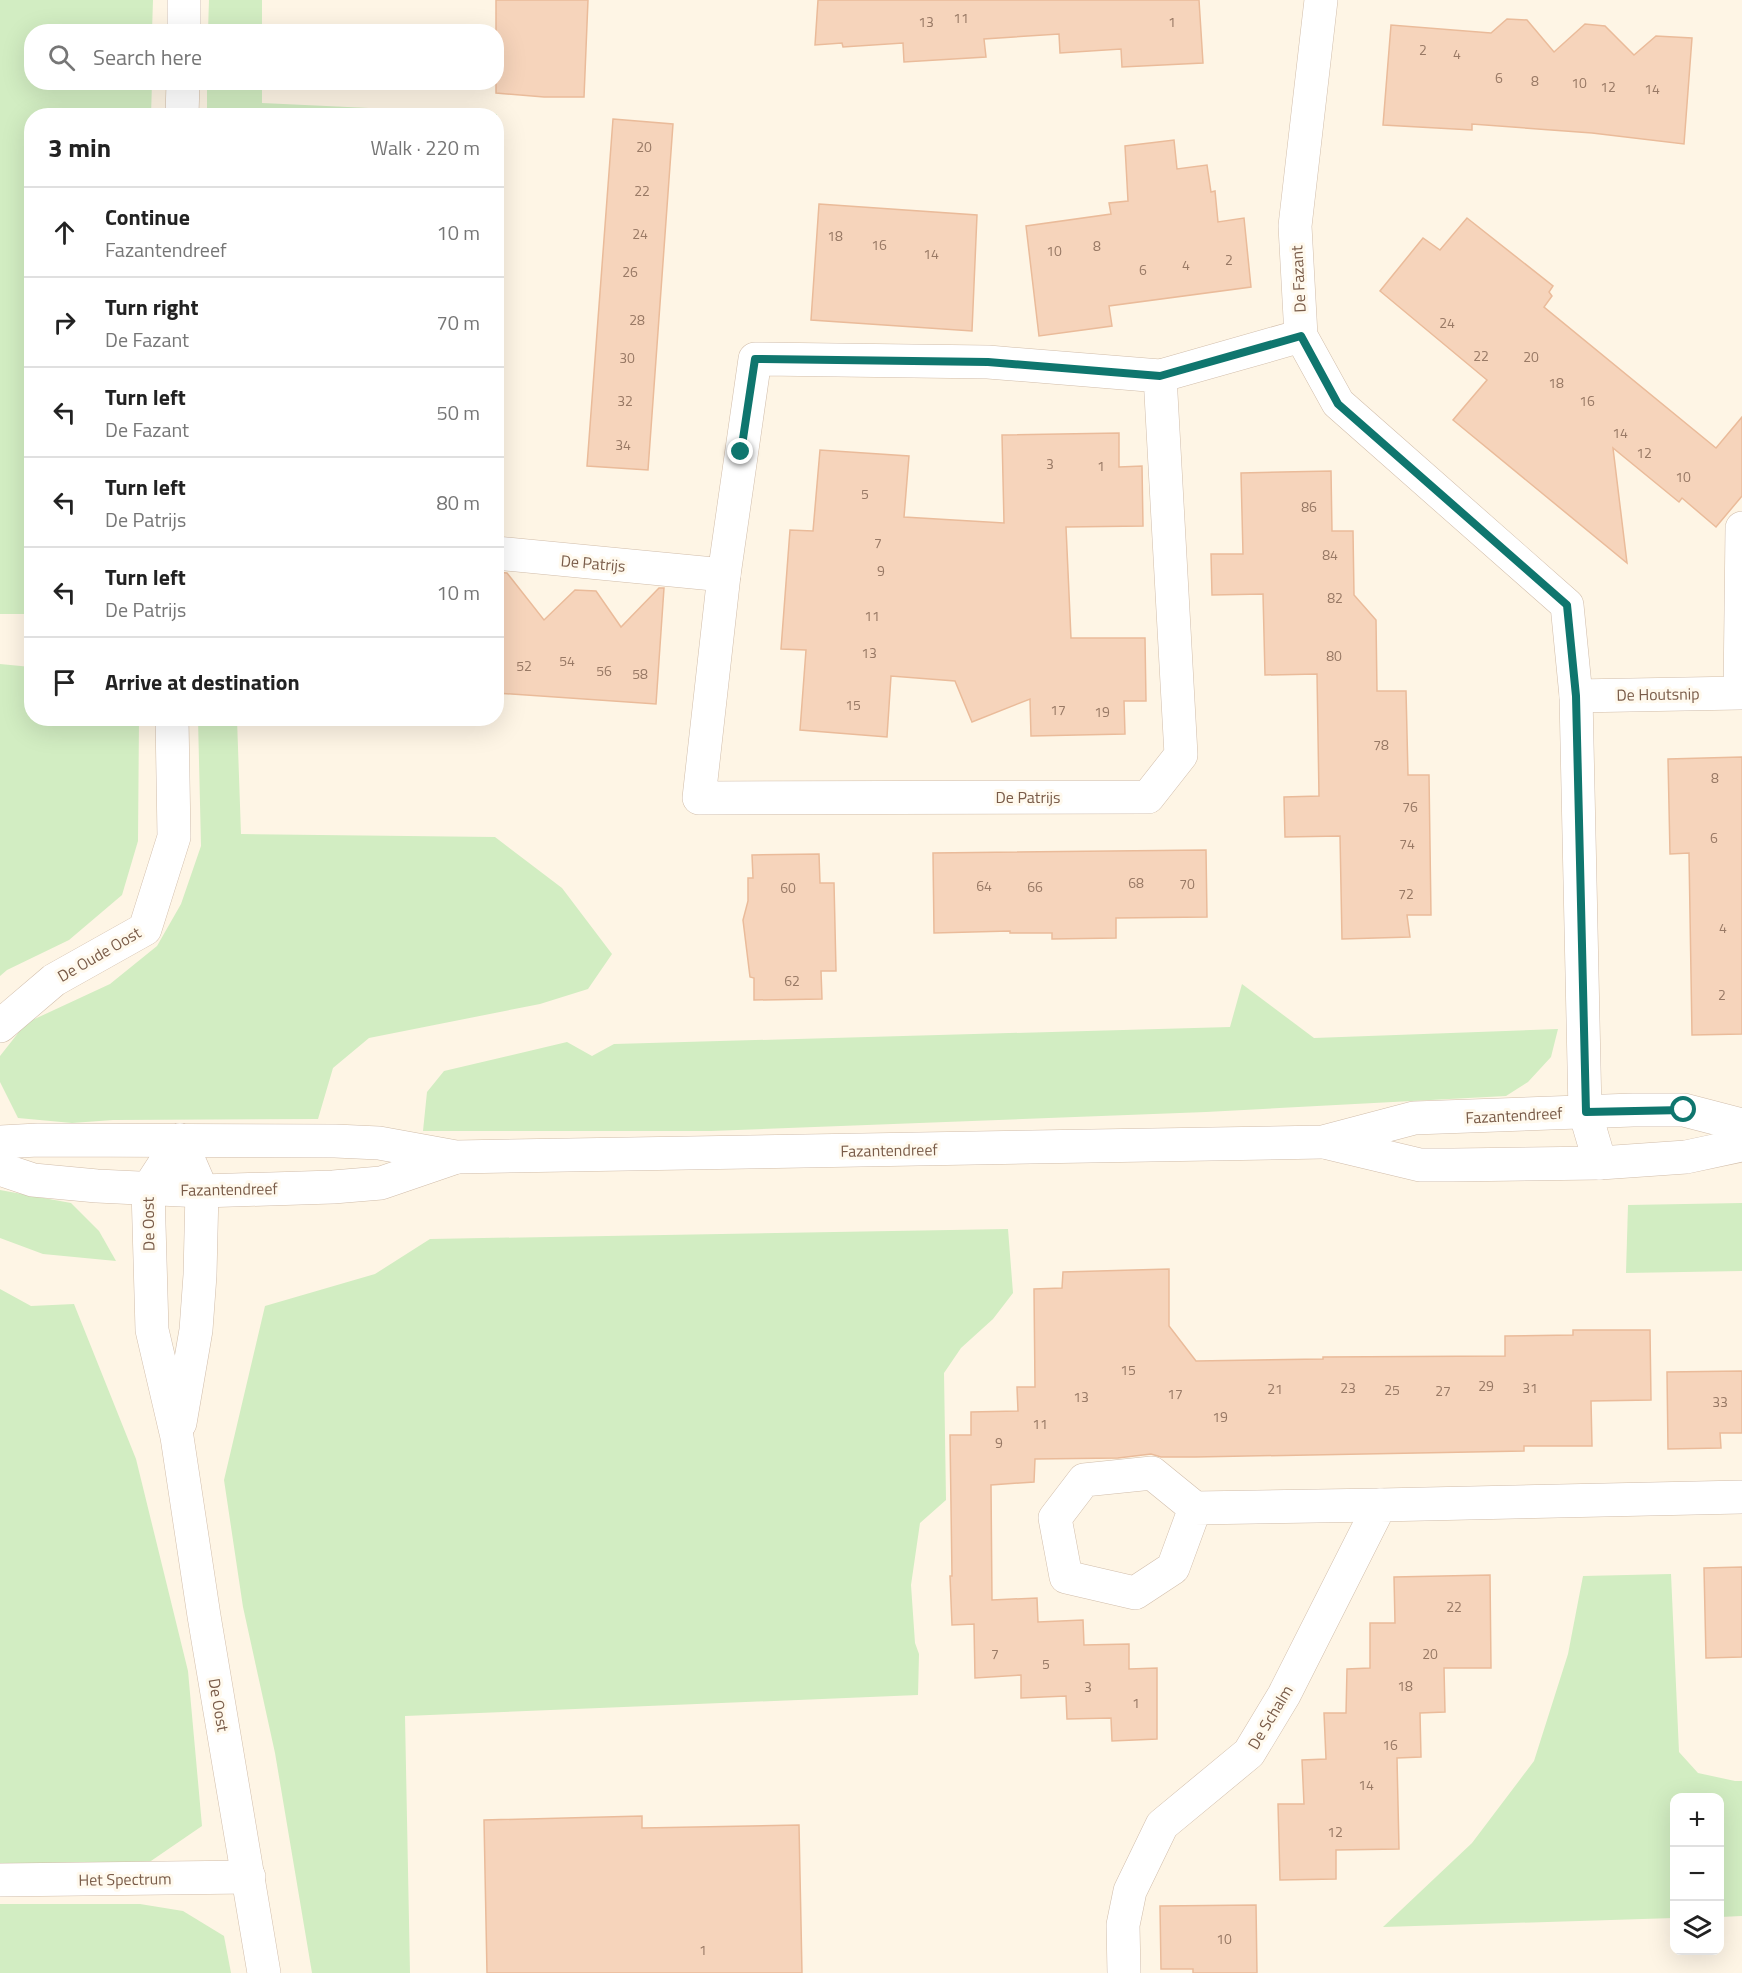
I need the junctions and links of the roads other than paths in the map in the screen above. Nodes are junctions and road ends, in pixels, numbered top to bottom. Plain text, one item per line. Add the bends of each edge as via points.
1 (184, 0) edge
2 (1321, 0) edge
3 (184, 24) edge
4 (183, 90) edge
5 (182, 108) edge
6 (1301, 336) junction
7 (1160, 376) junction
8 (1742, 528) edge
9 (504, 555) edge
10 (724, 575) junction
11 (1741, 693) edge
12 (1576, 696) junction
13 (172, 726) edge
14 (0, 1026) edge
15 (1586, 1112) junction
16 (1742, 1125) edge
17 (180, 1140) junction
18 (0, 1142) edge
19 (1323, 1142) junction
20 (1742, 1145) edge
21 (456, 1157) junction
22 (1600, 1163) junction
23 (0, 1169) edge
24 (148, 1190) junction
25 (202, 1191) junction
26 (177, 1437) junction
27 (1742, 1497) edge
28 (1380, 1505) junction
29 (1195, 1508) dead end
30 (249, 1877) junction
31 (0, 1880) edge
32 (264, 1973) edge
33 (1124, 1973) edge

1 - 3 street
2 - 6 street, De Fazant via 1295,226
4 - 5 street
6 - 7 street, De Patrijs
6 - 12 street, De Fazant via 1338,404 1567,605
7 - 10 street, De Patrijs via 988,362 755,359
7 - 10 street, De Patrijs via 1181,755 1148,797 699,798
8 - 11 street, De Houtsnip
9 - 10 street, De Patrijs
11 - 12 street, De Houtsnip
12 - 15 street, De Fazant
13 - 14 street, De Oude Oost via 174,837 145,929 54,980
15 - 16 street, Fazantendreef via 1684,1110
15 - 19 street, Fazantendreef via 1414,1118
15 - 22 street, De Fazant
17 - 18 street, Fazantendreef
17 - 21 street, Fazantendreef via 379,1143
17 - 24 street, De Oost
17 - 25 street, De Oost
19 - 21 street, Fazantendreef
19 - 22 street, Fazantendreef via 1420,1165
20 - 22 street, Fazantendreef via 1686,1157
21 - 25 street, Fazantendreef via 381,1183
23 - 24 street, Fazantendreef via 33,1180
24 - 25 street, Fazantendreef
24 - 26 street, De Oost via 152,1330
25 - 26 street, De Oost via 196,1330
26 - 30 street, De Oost
27 - 28 street
28 - 29 street
28 - 33 street, De Schalm via 1284,1695 1249,1753 1162,1826 1130,1891 1123,1925
30 - 31 street, Het Spectrum
30 - 32 street, De Oost

